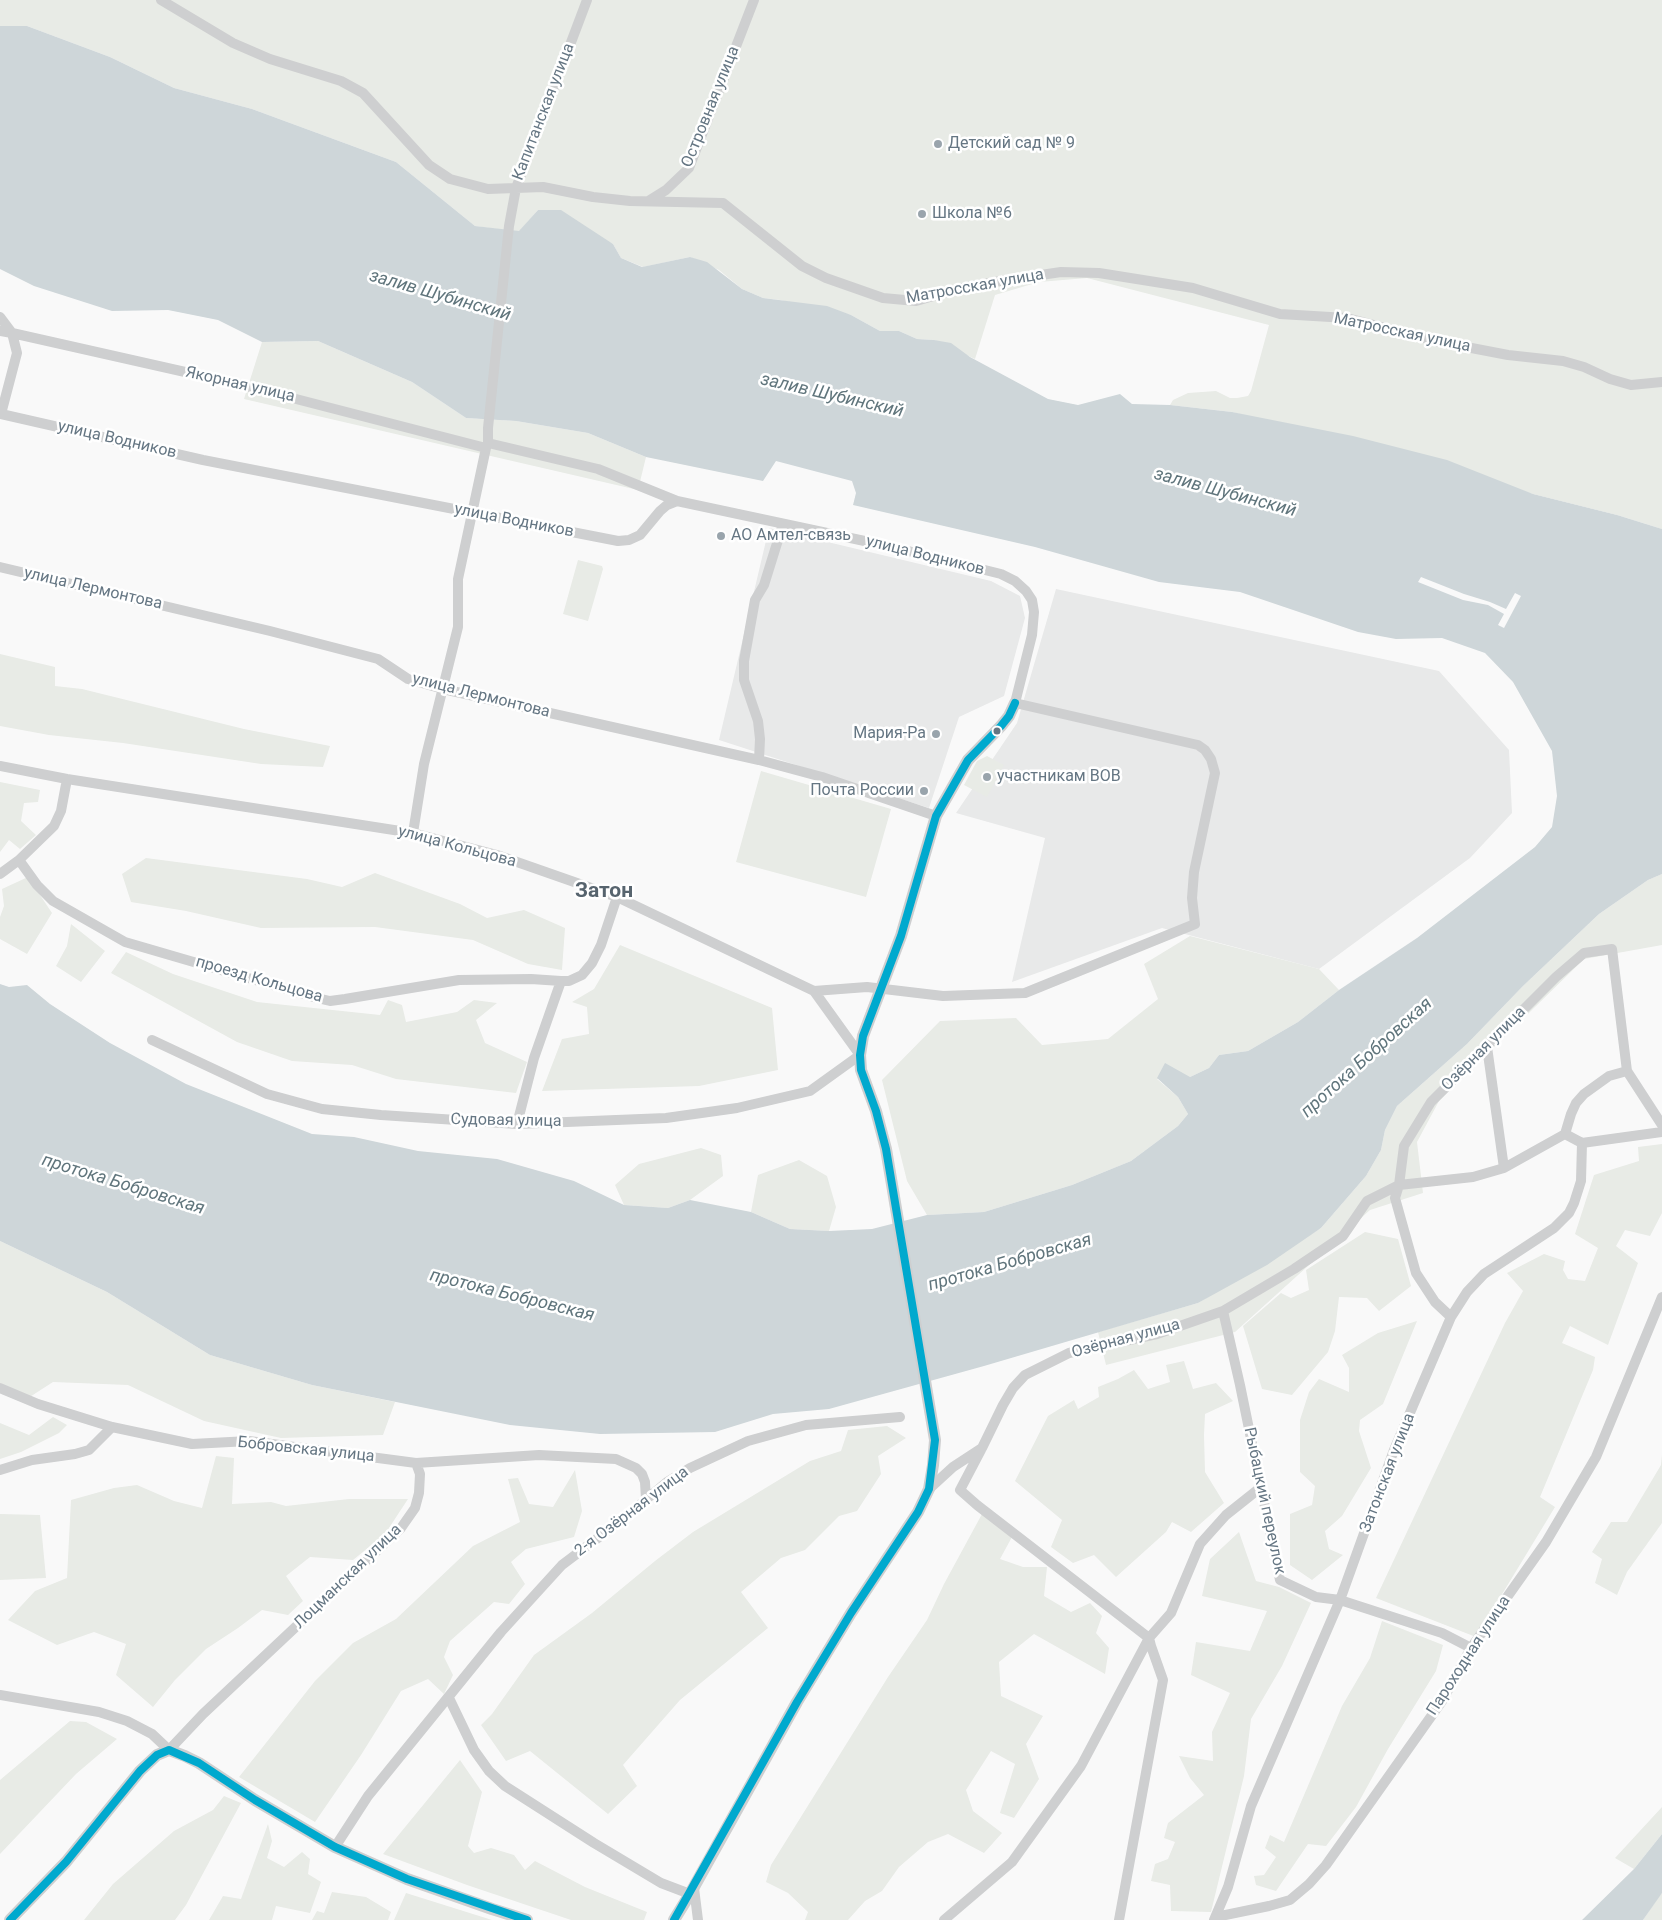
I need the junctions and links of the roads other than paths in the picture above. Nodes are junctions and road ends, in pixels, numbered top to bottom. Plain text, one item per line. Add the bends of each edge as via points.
1 (161, 0) edge
2 (587, 0) edge
3 (754, 0) edge
4 (516, 188) junction
5 (649, 201) junction
6 (0, 317) edge
7 (0, 331) edge
8 (12, 333) junction
9 (1662, 382) edge
10 (1, 414) edge
11 (487, 446) junction
12 (676, 501) junction
13 (473, 513) junction
14 (783, 524) junction
15 (0, 567) edge
16 (443, 689) junction
17 (1015, 703) junction
18 (759, 760) junction
19 (0, 766) edge
20 (67, 779) junction
21 (936, 816) junction
22 (413, 834) junction
23 (19, 860) junction
24 (0, 874) edge
25 (617, 897) junction
26 (561, 981) junction
27 (883, 988) junction
28 (814, 991) junction
29 (152, 1040) dead end
30 (1487, 1047) junction
31 (860, 1055) junction
32 (1627, 1071) junction
33 (517, 1124) junction
34 (1662, 1125) edge
35 (1662, 1132) edge
36 (1565, 1134) junction
37 (1582, 1143) junction
38 (1504, 1168) junction
39 (1399, 1185) junction
40 (1662, 1297) edge
41 (1223, 1311) junction
42 (1451, 1317) junction
43 (0, 1388) edge
44 (900, 1417) dead end
45 (112, 1427) junction
46 (982, 1448) junction
47 (416, 1463) junction
48 (0, 1470) edge
49 (1260, 1488) junction
50 (929, 1489) junction
51 (646, 1499) junction
52 (1340, 1600) junction
53 (1149, 1638) junction
54 (1471, 1648) junction
55 (0, 1695) edge
56 (449, 1698) junction
57 (169, 1750) junction
58 (335, 1847) junction
59 (692, 1891) junction
60 (1215, 1919) edge
61 (10, 1920) edge
62 (527, 1920) edge
63 (674, 1920) edge
64 (698, 1920) edge
65 (944, 1920) edge
66 (1120, 1920) edge

1 - 4 street, Матросская улица via 233,43 341,81 363,93 429,165 450,179 488,189
2 - 4 street, Капитанская улица
3 - 5 street, Островная улица via 689,168
4 - 5 street, Матросская улица via 543,187 593,197
4 - 11 street, Капитанская улица via 509,226
5 - 9 street, Матросская улица via 723,203 802,266 884,298 916,301 958,288 1023,277 1061,272 1099,273 1193,288 1280,314 1347,318 1435,341 1563,361 1631,385
6 - 8 street
7 - 8 street, Якорная улица
8 - 10 street via 17,352
8 - 11 street, Якорная улица via 234,383
10 - 13 street, улица Водников via 176,454
11 - 12 street, Якорная улица via 598,469
11 - 13 street, Капитанская улица
12 - 13 street, улица Водников via 660,510 640,535 618,541
12 - 14 street, улица Водников
13 - 16 street, Капитанская улица via 458,579 458,627
14 - 17 street, улица Водников via 950,561 1001,574 1015,581 1032,600 1034,612 1032,635
14 - 18 street via 764,585 755,600 744,661 744,680 758,721
15 - 16 street, улица Лермонтова via 378,659 408,678
16 - 18 street, улица Лермонтова
16 - 22 street, Капитанская улица via 424,764
17 - 21 street via 1001,726 968,760
17 - 27 street via 1198,744 1205,750 1215,773 1194,872 1195,924 1025,993 943,996
18 - 21 street, улица Лермонтова via 822,777
19 - 20 street, улица Кольцова
20 - 22 street, улица Кольцова
20 - 23 street via 61,811 54,826
21 - 27 street
22 - 25 street, улица Кольцова via 497,855
23 - 24 street
23 - 26 street, проезд Кольцова via 37,886 53,901 126,942 317,998 345,999 460,980
25 - 26 street, проезд Кольцова via 592,963 582,975
25 - 28 street, улица Кольцова
26 - 33 street via 534,1058
27 - 28 street via 868,986
27 - 31 street via 863,1036
28 - 31 street, улица Кольцова
29 - 33 street, Судовая улица via 267,1094 322,1109
30 - 32 street, Озёрная улица via 1584,954 1612,949
30 - 38 street
30 - 39 street, Озёрная улица via 1431,1102 1404,1146
31 - 33 street, Судовая улица via 810,1091 737,1108 666,1118
31 - 50 street via 861,1070 886,1149 935,1440
32 - 34 street
32 - 36 street via 1610,1076 1584,1094 1571,1114
35 - 37 street
36 - 37 street
36 - 38 street, Озёрная улица
37 - 42 street, Затонская улица via 1581,1182 1569,1213 1554,1228 1484,1274 1467,1292
38 - 39 street, Озёрная улица via 1473,1177
39 - 41 street, Озёрная улица via 1367,1201 1343,1236 1294,1270
39 - 42 street, Озёрная улица via 1395,1198 1416,1273 1435,1302
40 - 54 street, Пароходная улица via 1596,1457 1546,1542
41 - 46 street, Озёрная улица via 1157,1334 1069,1353 1025,1375 1013,1388
41 - 49 street, Рыбацкий переулок
42 - 52 street, Затонская улица via 1394,1450
43 - 45 street, Бобровская улица via 38,1404
44 - 51 street, 2-я Озёрная улица via 806,1425 748,1441 690,1468
45 - 47 street, Бобровская улица via 192,1444 250,1441
45 - 48 street via 89,1450 32,1460
46 - 50 street via 953,1467
46 - 53 street, Озёрная улица via 960,1490
47 - 51 street via 539,1456 616,1460 642,1474 646,1482
47 - 57 street, Лоцманская улица via 420,1474 419,1493 415,1508 401,1528 203,1714
49 - 52 street, Рыбацкий переулок via 1280,1580 1316,1598
49 - 53 street via 1226,1515 1200,1544 1170,1613
50 - 59 street via 918,1512 797,1702
51 - 56 street, 2-я Озёрная улица via 562,1565 501,1632
52 - 54 street, Рыбацкий переулок via 1442,1633
52 - 60 street, Затонская улица via 1251,1806 1228,1887
53 - 65 street via 1081,1766 1012,1862
53 - 66 street via 1163,1680
54 - 60 street, Пароходная улица via 1442,1701 1326,1865 1309,1884 1290,1900
55 - 57 street via 99,1712 127,1721 152,1734
56 - 58 street, 2-я Озёрная улица via 368,1796
56 - 59 street via 474,1750 505,1786 661,1883
57 - 58 street via 199,1763
57 - 61 street, Лоцманская улица via 157,1755 140,1771 66,1862
58 - 62 street via 407,1878
59 - 63 street
59 - 64 street

